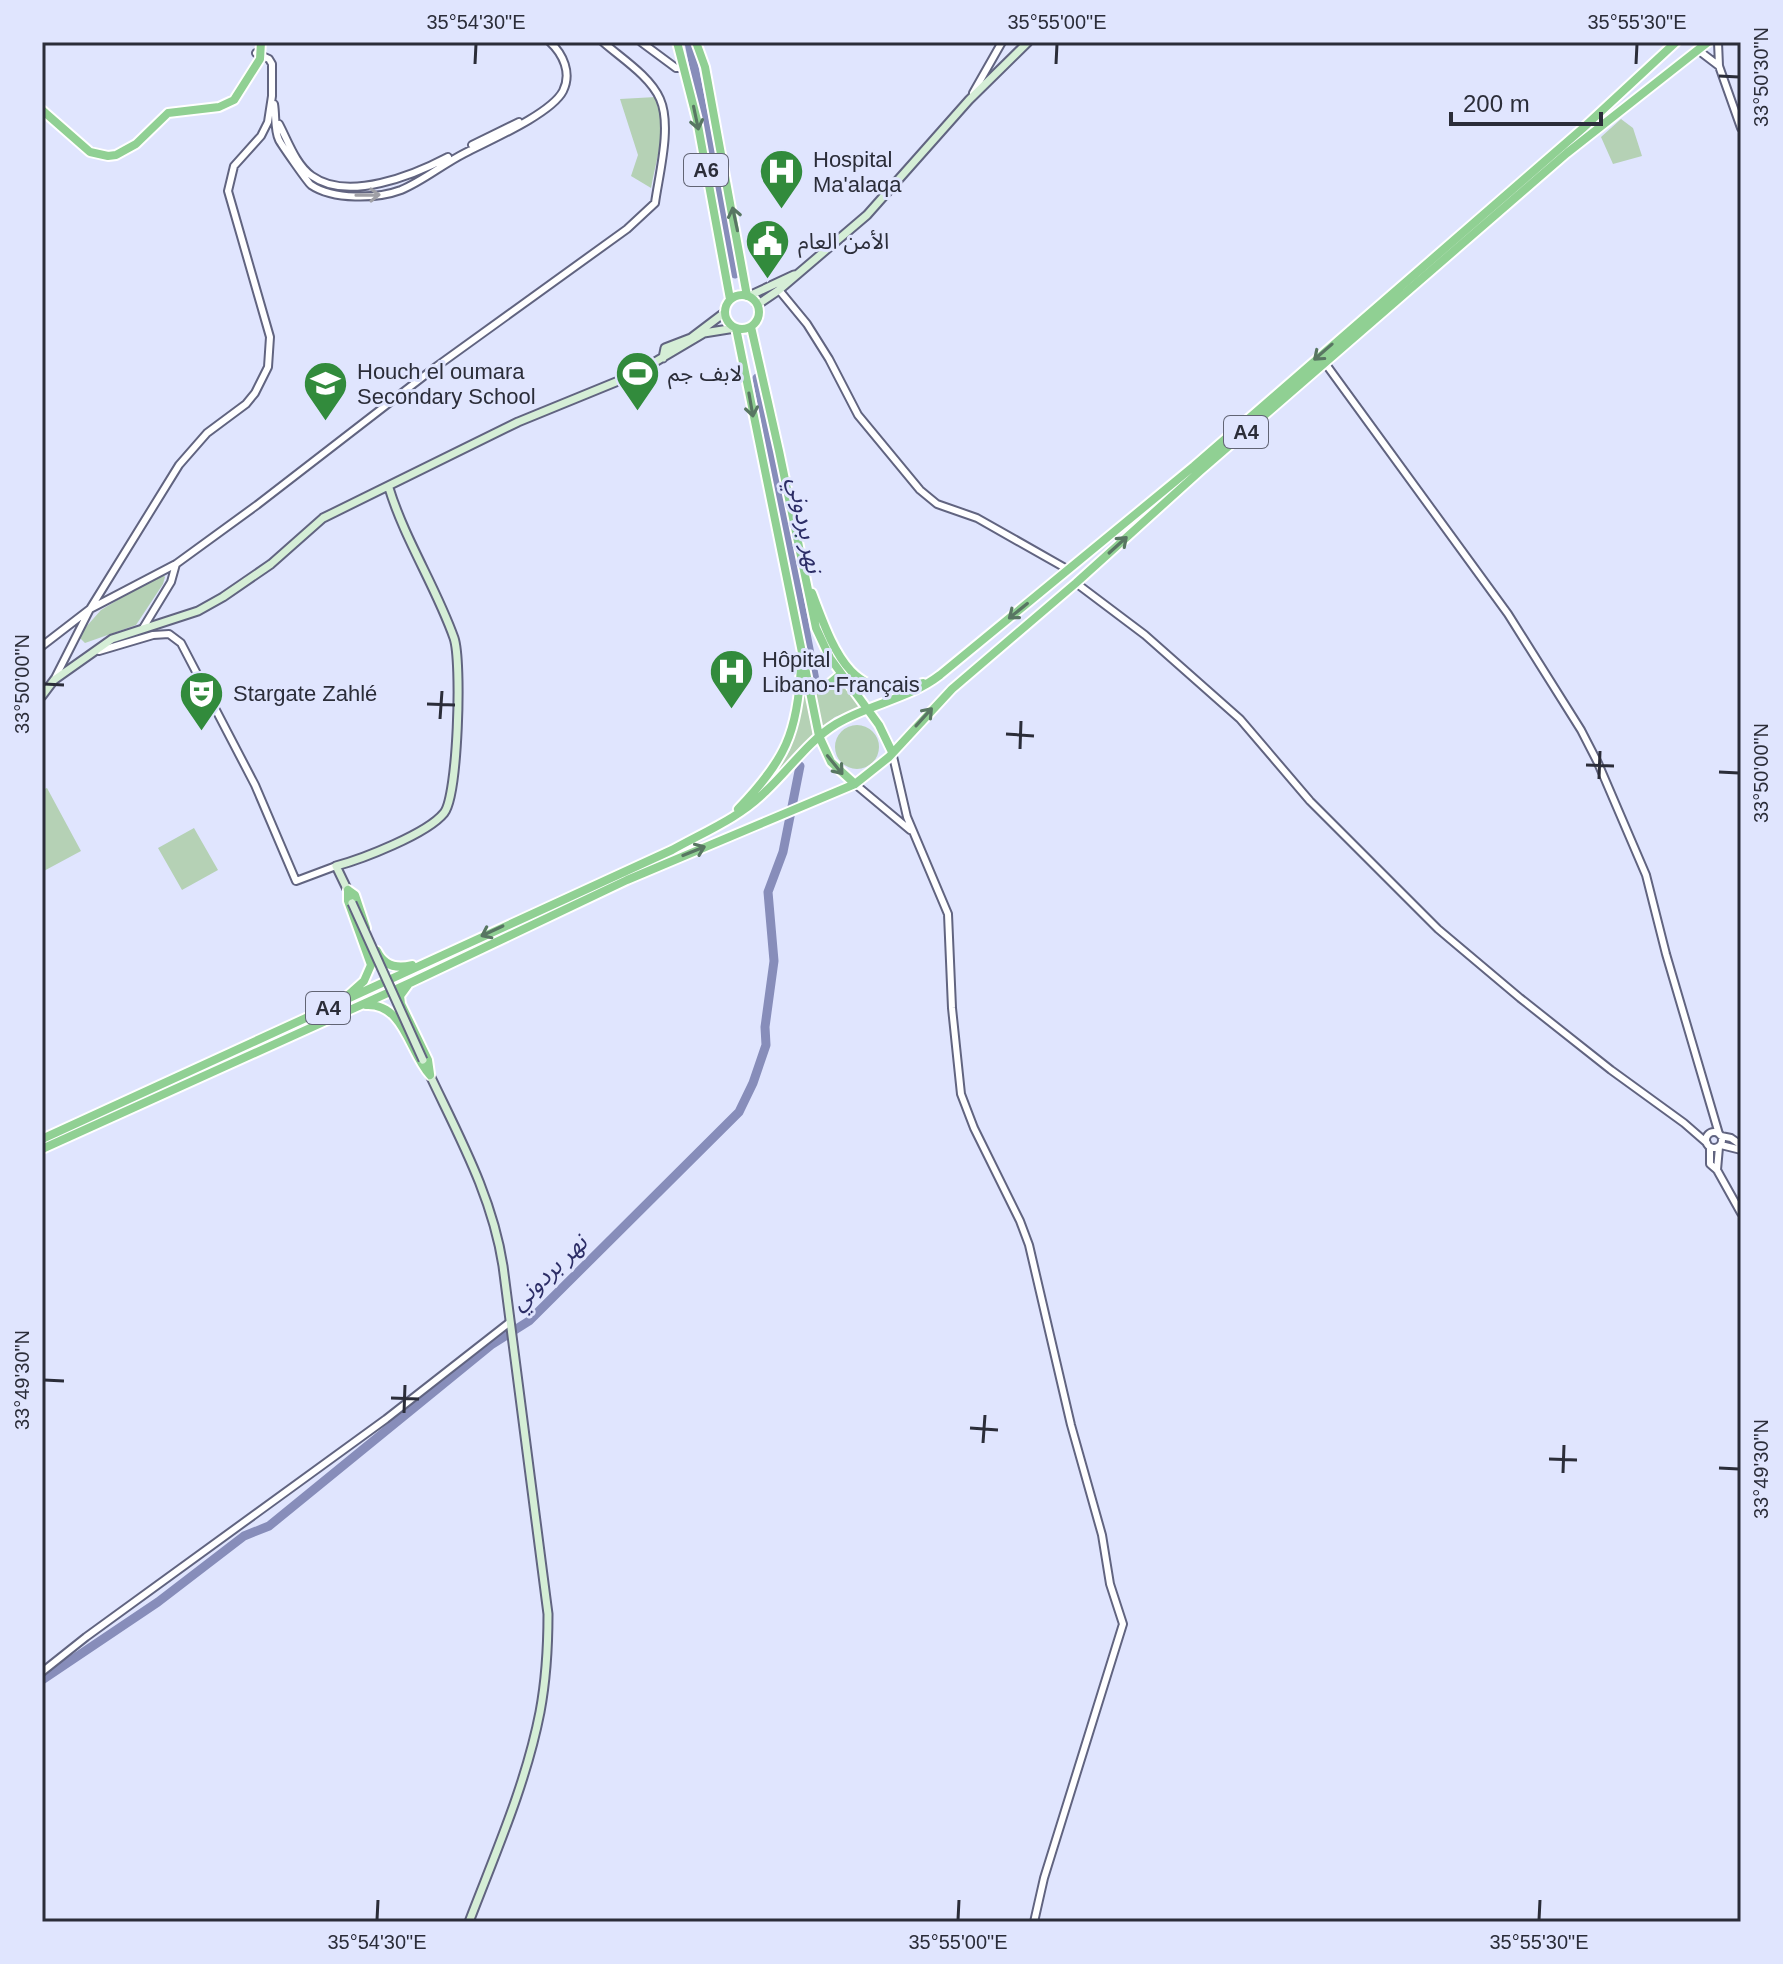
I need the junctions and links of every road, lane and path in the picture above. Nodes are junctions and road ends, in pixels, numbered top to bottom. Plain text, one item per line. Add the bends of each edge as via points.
1 (259, 42) edge
2 (550, 42) edge
3 (603, 42) edge
4 (641, 42) edge
5 (677, 42) edge
6 (696, 42) edge
7 (1002, 42) edge
8 (1028, 42) edge
9 (1676, 42) edge
10 (1690, 42) edge
11 (1708, 42) edge
12 (1718, 42) edge
13 (1698, 50) junction
14 (260, 56) junction
15 (1719, 66) junction
16 (684, 68) junction
17 (272, 96) junction
18 (969, 100) junction
19 (42, 110) edge
20 (1741, 128) edge
21 (498, 136) junction
22 (313, 182) junction
23 (334, 184) junction
24 (331, 193) junction
25 (800, 273) junction
26 (779, 290) junction
27 (748, 293) junction
28 (729, 294) junction
29 (757, 305) junction
30 (724, 313) junction
31 (714, 319) junction
32 (751, 327) junction
33 (735, 328) junction
34 (713, 331) junction
35 (756, 342) junction
36 (740, 344) junction
37 (663, 358) junction
38 (1325, 363) junction
39 (389, 488) junction
40 (1078, 560) junction
41 (176, 564) junction
42 (1067, 569) junction
43 (1089, 571) junction
44 (804, 575) junction
45 (1054, 582) junction
46 (1076, 583) junction
47 (1064, 594) junction
48 (90, 609) junction
49 (143, 628) junction
50 (72, 645) junction
51 (42, 646) edge
52 (800, 648) junction
53 (86, 655) junction
54 (944, 671) junction
55 (841, 674) junction
56 (54, 680) junction
57 (808, 686) junction
58 (42, 696) edge
59 (868, 710) junction
60 (819, 736) junction
61 (892, 752) junction
62 (855, 784) junction
63 (730, 819) junction
64 (912, 832) junction
65 (336, 866) junction
66 (348, 890) junction
67 (430, 961) junction
68 (412, 982) junction
69 (338, 1003) junction
70 (358, 1006) junction
71 (244, 1051) junction
72 (430, 1075) junction
73 (1684, 1123) junction
74 (1715, 1134) junction
75 (42, 1139) edge
76 (1708, 1145) junction
77 (1720, 1146) junction
78 (1741, 1147) edge
79 (42, 1149) edge
80 (1717, 1170) junction
81 (1741, 1213) edge
82 (510, 1325) junction
83 (42, 1672) edge
84 (469, 1922) edge
85 (1034, 1922) edge

1 - 14 highway
2 - 21 street via 561,53 566,78 558,97
3 - 41 street via 660,98 664,120 655,203
4 - 16 street via 676,68
5 - 16 highway, A6
27 -> 6 highway, A6
7 - 18 street
8 - 18 main road
9 -> 40 highway, A4 via 1194,466
10 - 13 highway
11 - 13 highway, A4
12 - 15 street
13 - 15 street
13 - 38 highway, A4 via 1575,146
14 - 17 street via 272,64
14 - 19 highway via 239,95 228,104 168,113 136,144 116,155 90,152
15 - 20 street
16 -> 28 highway, A6
17 - 22 street via 280,142
17 - 48 street via 266,126 234,166 228,191 270,337 268,367 246,404 207,433 179,465
18 - 25 main road via 880,202
21 - 23 street via 393,181
24 -> 21 street via 396,191
22 - 23 street
22 - 24 street
23 - 24 street
25 - 26 main road
25 - 27 main road
26 - 29 main road
26 - 42 street via 823,349 858,415 920,490 937,504 977,518
27 - 28 highway
27 - 29 highway
28 - 30 highway
29 - 32 highway via 758,317
30 - 31 main road
30 - 33 highway
31 - 34 main road via 719,325
31 - 37 main road via 691,338 665,348
32 - 33 highway
32 - 35 highway
33 - 34 main road
33 - 36 highway
34 - 37 main road
35 - 36 highway
35 - 44 highway
36 -> 52 highway
37 - 39 main road via 518,422
43 -> 38 highway, A4
38 - 74 street via 1508,614 1581,730 1646,875
39 - 49 main road via 323,518 223,597 198,611
39 - 65 main road via 455,640 458,698 450,798 446,811 429,825 362,859
40 - 42 highway, A4
40 - 43 highway
41 - 48 street
41 - 49 street
42 - 45 highway, A4
43 - 46 highway, A4
44 - 54 highway via 836,649 862,681 895,690
44 - 55 highway via 819,638
45 - 47 highway
45 -> 54 highway, A4
46 - 47 highway, A4
46 - 73 street via 1145,635 1240,719 1310,801 1438,929
61 -> 47 highway, A4 via 952,689
48 - 50 street
48 - 51 street
49 - 53 main road
50 - 53 street
50 - 56 street
52 - 57 highway
52 - 63 highway via 799,697 789,739 775,767
53 - 56 main road
53 - 65 street via 153,635 169,634 181,643 255,785 296,881
54 - 59 highway, A4 via 914,693
55 - 57 highway via 821,687
55 - 59 highway
56 - 58 main road
57 - 60 highway
59 - 60 highway, A4
59 - 61 highway
60 -> 62 highway via 831,762
60 - 63 highway, A4 via 765,793
61 - 62 highway, A4
61 - 64 street
62 - 64 street
68 -> 62 highway, A4 via 627,880
63 -> 67 highway, A4
64 - 85 street via 948,914 961,1094 1029,1245 1123,1624
65 - 66 main road
66 - 67 highway via 355,895 384,962 403,968
66 - 69 highway via 371,969
66 - 72 main road, bridge
67 - 69 highway, A4
68 - 70 highway, A4
68 - 72 highway via 400,999
69 - 71 highway, A4
70 - 71 highway, A4
70 - 72 highway via 391,1010
71 - 75 highway, A4
71 - 79 highway, A4
72 - 82 main road via 492,1212
73 - 74 street
73 - 76 street
74 - 76 street
74 - 77 street
74 - 78 street
76 - 77 street
76 - 80 street via 1710,1164
77 - 78 street
77 - 80 street
80 - 81 street
82 - 83 street
82 - 84 main road via 547,1592 546,1668 523,1774

